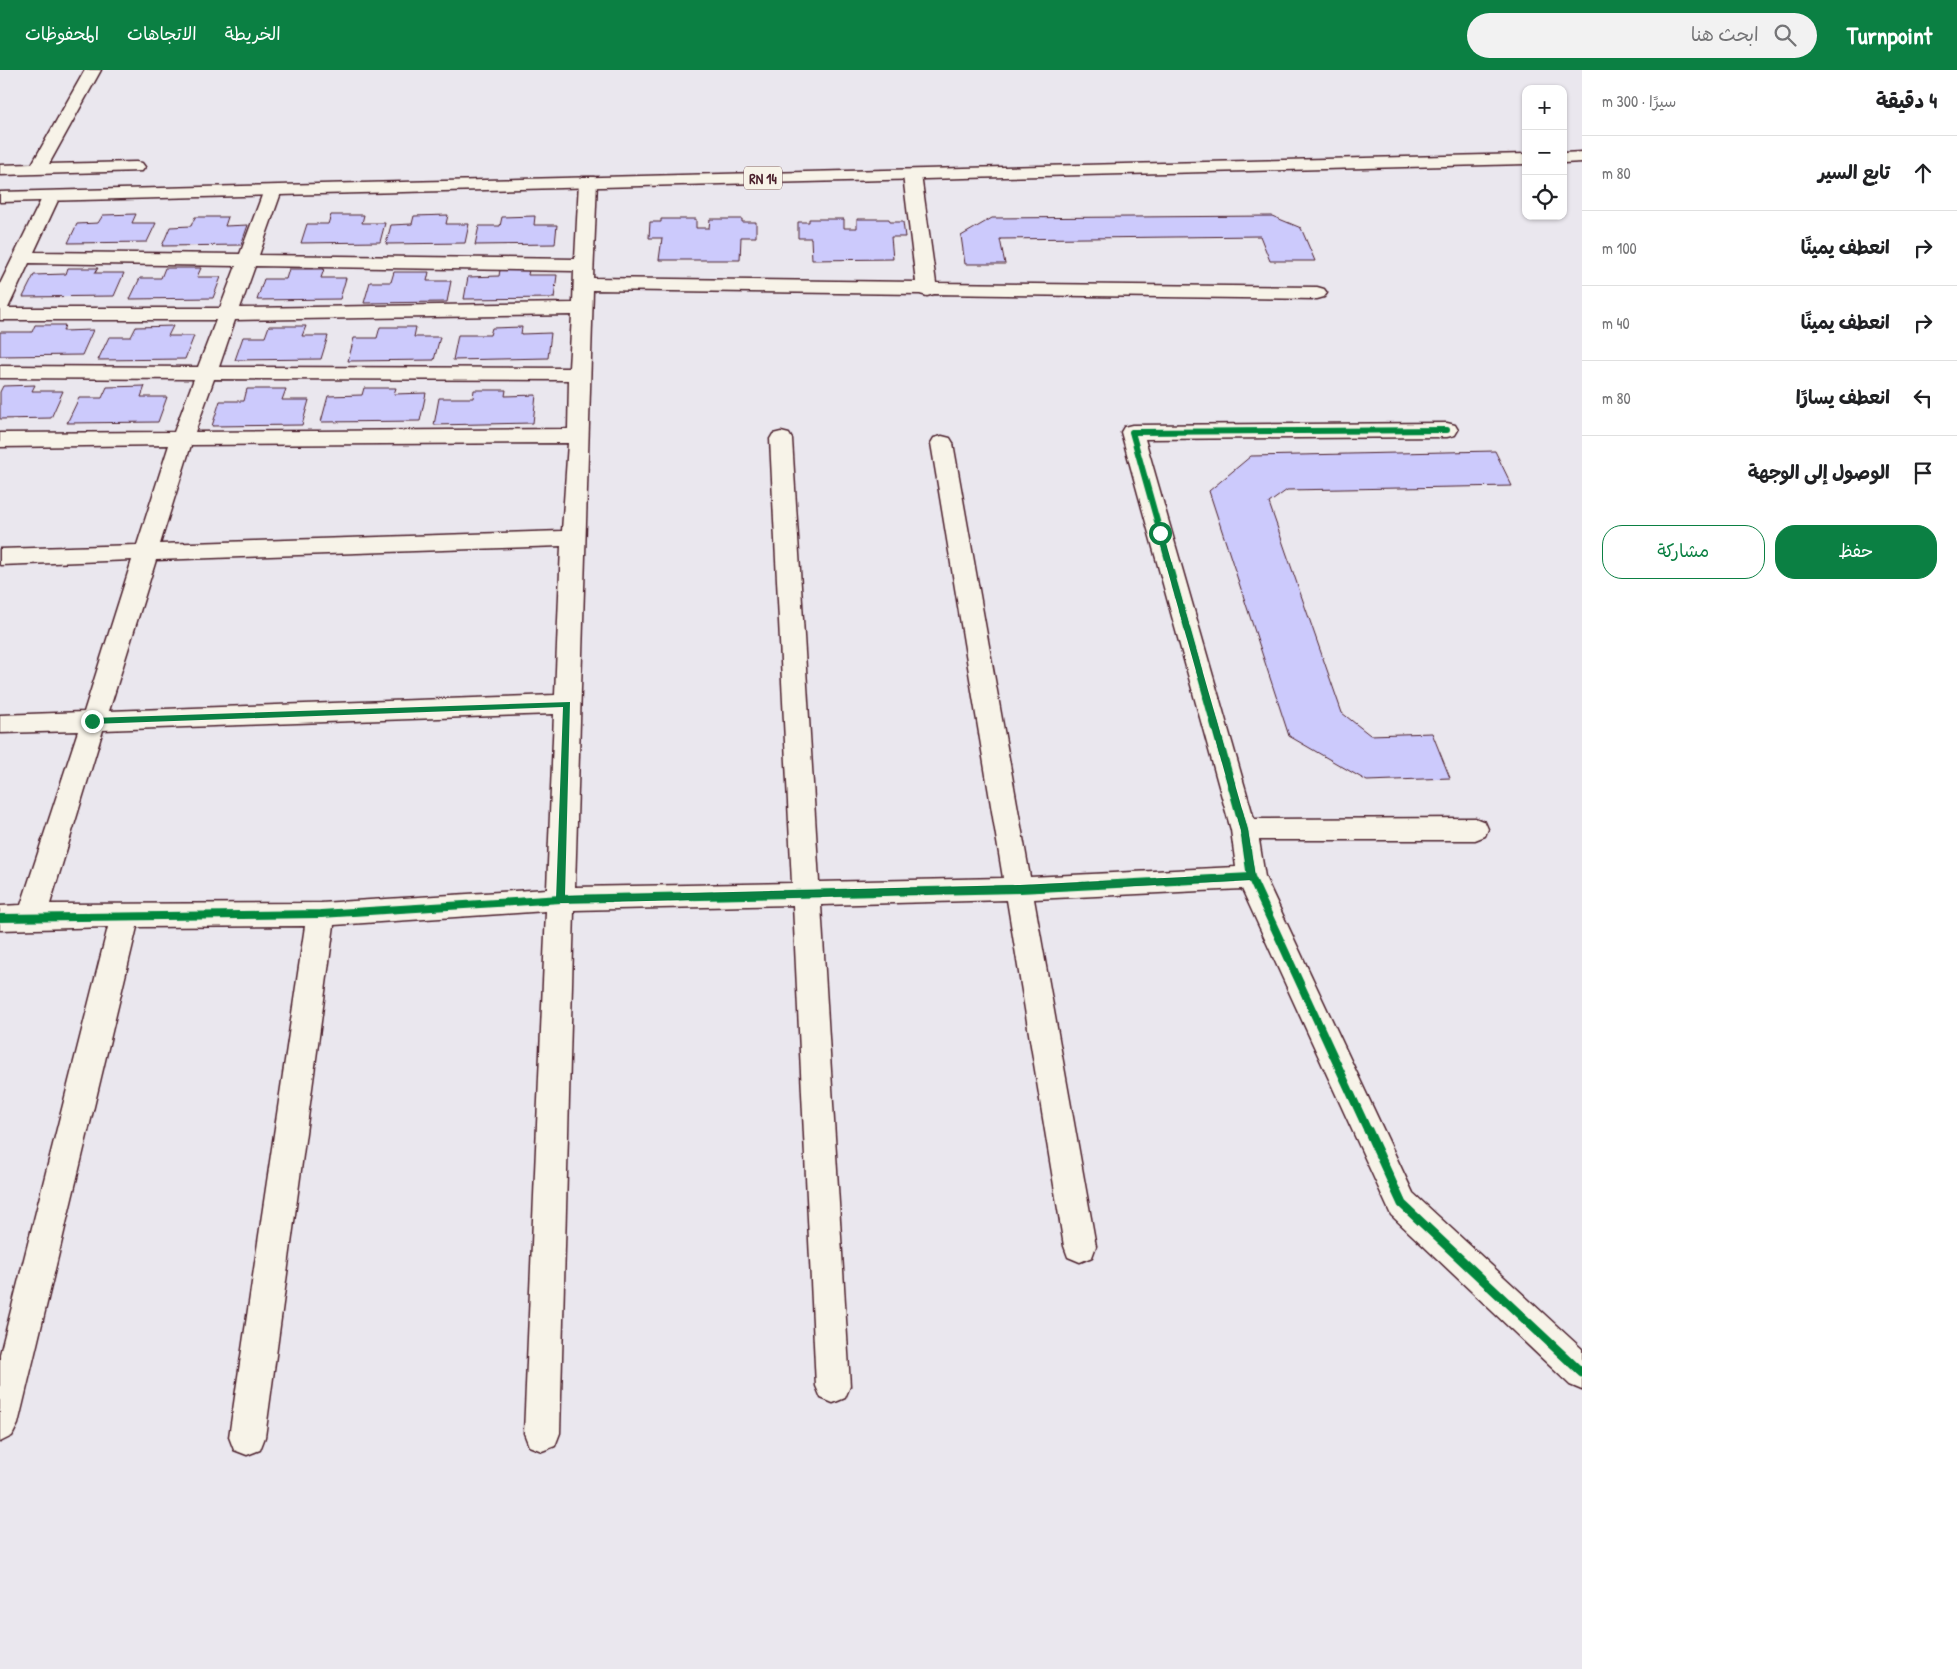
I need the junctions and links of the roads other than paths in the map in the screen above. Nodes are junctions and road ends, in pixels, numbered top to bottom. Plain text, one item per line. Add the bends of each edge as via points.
1 (93, 70) edge
2 (1582, 157) edge
3 (1567, 158) edge
4 (1522, 159) edge
5 (136, 167) dead end
6 (0, 170) edge
7 (36, 170) junction
8 (912, 175) junction
9 (588, 181) junction
10 (274, 190) junction
11 (51, 196) junction
12 (0, 197) edge
13 (23, 257) junction
14 (247, 260) junction
15 (584, 274) junction
16 (927, 290) junction
17 (1318, 293) dead end
18 (0, 305) edge
19 (582, 309) junction
20 (0, 314) edge
21 (227, 314) junction
22 (0, 372) edge
23 (206, 373) junction
24 (579, 374) junction
25 (1447, 430) dead end
26 (578, 436) junction
27 (182, 439) junction
28 (780, 439) dead end
29 (0, 440) edge
30 (942, 443) dead end
31 (573, 538) junction
32 (146, 552) junction
33 (0, 558) edge
34 (567, 704) junction
35 (92, 721) junction
36 (0, 724) edge
37 (1475, 829) dead end
38 (1244, 830) junction
39 (1252, 877) junction
40 (1020, 889) junction
41 (806, 894) junction
42 (561, 900) junction
43 (322, 914) junction
44 (32, 916) junction
45 (125, 916) junction
46 (0, 918) edge
47 (1080, 1246) dead end
48 (1582, 1373) edge
49 (833, 1386) dead end
50 (0, 1424) edge
51 (542, 1433) dead end
52 (246, 1436) dead end

1 - 7 street
2 - 3 street
4 - 8 street, RN 14
5 - 7 street
6 - 7 street
8 - 9 street, RN 14
8 - 16 street
9 - 10 street, RN 14
9 - 15 street
10 - 11 street, RN 14
10 - 14 street
11 - 12 street, RN 14
11 - 13 street
13 - 14 street
13 - 18 street
14 - 15 street
14 - 21 street
15 - 16 street
15 - 19 street
16 - 17 street
19 - 21 street
19 - 24 street
20 - 21 street
21 - 23 street
22 - 23 street
23 - 24 street
23 - 27 street
24 - 26 street
25 - 38 street via 1132,432
26 - 27 street
26 - 31 street
27 - 29 street
27 - 32 street
28 - 41 street
30 - 40 street
31 - 32 street
31 - 34 street
32 - 33 street
32 - 35 street
34 - 35 street
34 - 42 street
35 - 36 street
35 - 44 street
37 - 38 street
38 - 39 street
39 - 40 street
39 - 48 street via 1402,1204
40 - 41 street
40 - 47 street
41 - 42 street
41 - 49 street
42 - 43 street
42 - 51 street
43 - 45 street
43 - 52 street
44 - 45 street
44 - 46 street
45 - 50 street

